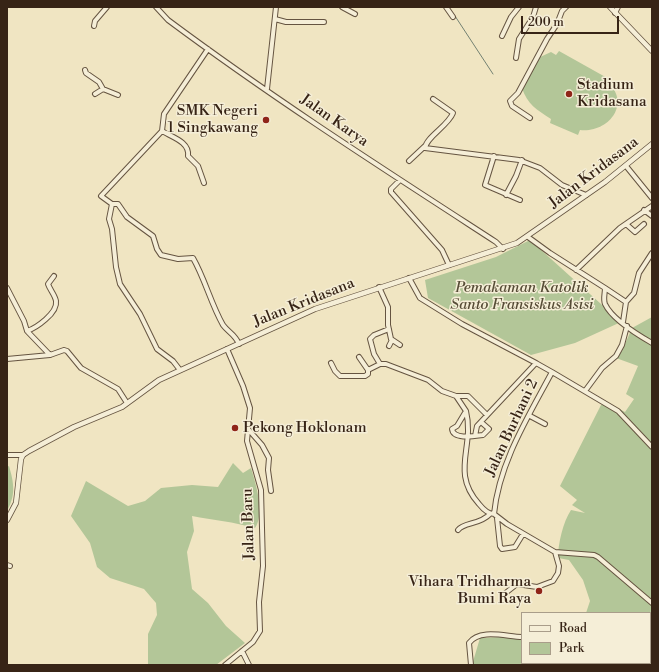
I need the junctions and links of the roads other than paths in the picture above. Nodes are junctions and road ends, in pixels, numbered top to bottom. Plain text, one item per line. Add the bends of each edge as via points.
1 (107, 7) edge
2 (156, 7) edge
3 (276, 7) edge
4 (342, 7) edge
5 (446, 7) edge
6 (519, 7) edge
7 (536, 7) edge
8 (566, 7) edge
9 (610, 7) edge
10 (618, 7) edge
11 (616, 13) junction
12 (355, 14) dead end
13 (452, 17) dead end
14 (275, 19) junction
15 (324, 22) dead end
16 (94, 26) dead end
17 (502, 36) dead end
18 (208, 49) junction
19 (652, 51) edge
20 (516, 58) dead end
21 (85, 70) dead end
22 (103, 89) junction
23 (267, 89) junction
24 (95, 94) dead end
25 (118, 95) dead end
26 (433, 99) dead end
27 (530, 118) dead end
28 (162, 131) junction
29 (652, 144) edge
30 (425, 146) junction
31 (494, 156) junction
32 (522, 160) junction
33 (409, 161) dead end
34 (626, 166) junction
35 (400, 180) junction
36 (204, 183) dead end
37 (506, 195) junction
38 (586, 195) junction
39 (652, 198) edge
40 (520, 200) dead end
41 (112, 204) junction
42 (652, 206) edge
43 (644, 210) junction
44 (652, 216) edge
45 (626, 224) junction
46 (644, 224) dead end
47 (528, 237) junction
48 (503, 248) junction
49 (652, 254) edge
50 (449, 265) junction
51 (576, 270) junction
52 (54, 276) dead end
53 (409, 278) junction
54 (379, 287) junction
55 (7, 288) edge
56 (605, 288) junction
57 (626, 302) junction
58 (623, 322) junction
59 (627, 326) junction
60 (389, 329) junction
61 (27, 331) junction
62 (392, 340) junction
63 (652, 343) edge
64 (239, 344) junction
65 (400, 345) dead end
66 (389, 346) dead end
67 (228, 348) junction
68 (50, 355) junction
69 (359, 357) dead end
70 (7, 358) edge
71 (331, 363) dead end
72 (536, 363) junction
73 (380, 364) junction
74 (180, 370) junction
75 (368, 370) junction
76 (552, 372) junction
77 (584, 390) junction
78 (456, 396) junction
79 (127, 404) junction
80 (466, 411) junction
81 (487, 415) junction
82 (530, 416) junction
83 (481, 422) junction
84 (545, 424) dead end
85 (248, 428) junction
86 (467, 436) junction
87 (475, 436) junction
88 (652, 447) edge
89 (7, 455) edge
90 (23, 455) junction
91 (271, 491) dead end
92 (492, 514) junction
93 (497, 518) junction
94 (7, 520) edge
95 (458, 530) dead end
96 (522, 534) junction
97 (555, 552) junction
98 (503, 595) dead end
99 (652, 603) edge
100 (521, 637) edge
101 (242, 651) junction
102 (225, 665) edge
103 (248, 665) edge
104 (471, 665) edge

1 - 16 street
2 - 18 street, Jalan Karya via 168,20
3 - 14 street
4 - 12 street
5 - 13 street
6 - 17 street
7 - 20 street via 533,17 519,39
8 - 27 street via 518,93 510,101 512,106
9 - 11 street
10 - 11 street
11 - 19 street
14 - 15 street via 286,22
14 - 23 street
18 - 23 street, Jalan Karya
18 - 28 street via 164,114
21 - 22 street
22 - 24 street
22 - 25 street
23 - 35 street, Jalan Karya
26 - 30 street via 453,113
28 - 36 street via 186,145 188,156 198,166
28 - 41 street via 102,195
29 - 34 street, Jalan Kridasana
30 - 31 street
30 - 33 street
31 - 32 street
31 - 37 street via 485,185
32 - 37 street
32 - 38 street via 540,168 562,185
34 - 38 street, Jalan Kridasana
34 - 39 street
35 - 48 street, Jalan Karya
35 - 50 street via 391,192 442,250
37 - 40 street
38 - 47 street, Jalan Kridasana
41 - 64 street via 118,204 127,217 153,236 161,255 178,259 192,257 223,324
41 - 74 street via 109,219 120,284 140,314 157,350 173,361
42 - 43 street
43 - 44 street
43 - 45 street
45 - 46 street via 634,232
45 - 51 street
47 - 48 street, Jalan Kridasana
47 - 51 street
48 - 50 street, Jalan Kridasana
49 - 57 street via 639,274 634,294
50 - 53 street, Jalan Kridasana
51 - 56 street
52 - 61 street via 48,284 56,300 55,306 39,326
53 - 54 street, Jalan Kridasana
53 - 72 street, Jalan Burhani 2 via 420,298 462,324
54 - 60 street via 388,306
54 - 64 street, Jalan Kridasana via 314,309
55 - 61 street
56 - 57 street
56 - 58 street via 606,306
57 - 58 street
58 - 59 street
59 - 63 street
59 - 77 street via 616,356 602,367
60 - 62 street
60 - 73 street via 374,334 370,339
61 - 68 street
62 - 65 street
62 - 66 street
64 - 67 street, Jalan Kridasana
67 - 74 street, Jalan Kridasana
67 - 85 street, Jalan Baru via 249,403
68 - 70 street
68 - 79 street via 67,351 81,368 118,389
69 - 75 street
71 - 75 street via 341,376 365,376
72 - 76 street, Jalan Burhani 2
72 - 81 street
73 - 75 street
73 - 78 street via 394,366 428,380 442,391
74 - 79 street, Jalan Kridasana via 155,382
76 - 77 street
76 - 82 street, Jalan Burhani 2
77 - 88 street via 623,415
78 - 80 street
78 - 81 street via 468,396
79 - 90 street, Jalan Kridasana via 60,434
80 - 86 street
80 - 86 street via 457,426 451,430 454,434
81 - 83 street
82 - 84 street
82 - 92 street, Jalan Burhani 2 via 504,466
83 - 87 street via 476,428
83 - 87 street via 489,430 483,435
85 - 91 street via 262,445 268,458
85 - 101 street, Jalan Baru via 248,446 261,490 263,566 259,602 260,630 255,639
86 - 87 street
86 - 92 street via 464,467 467,489 479,505
89 - 90 street
90 - 94 street via 16,503
92 - 93 street
92 - 95 street via 484,520 461,526
93 - 96 street
93 - 96 street via 502,549 515,547
96 - 97 street
97 - 98 street via 559,566 553,581 537,587 517,584
97 - 99 street via 598,557
100 - 104 street via 487,634 474,638 469,643
101 - 102 street, Jalan Baru
101 - 103 street

